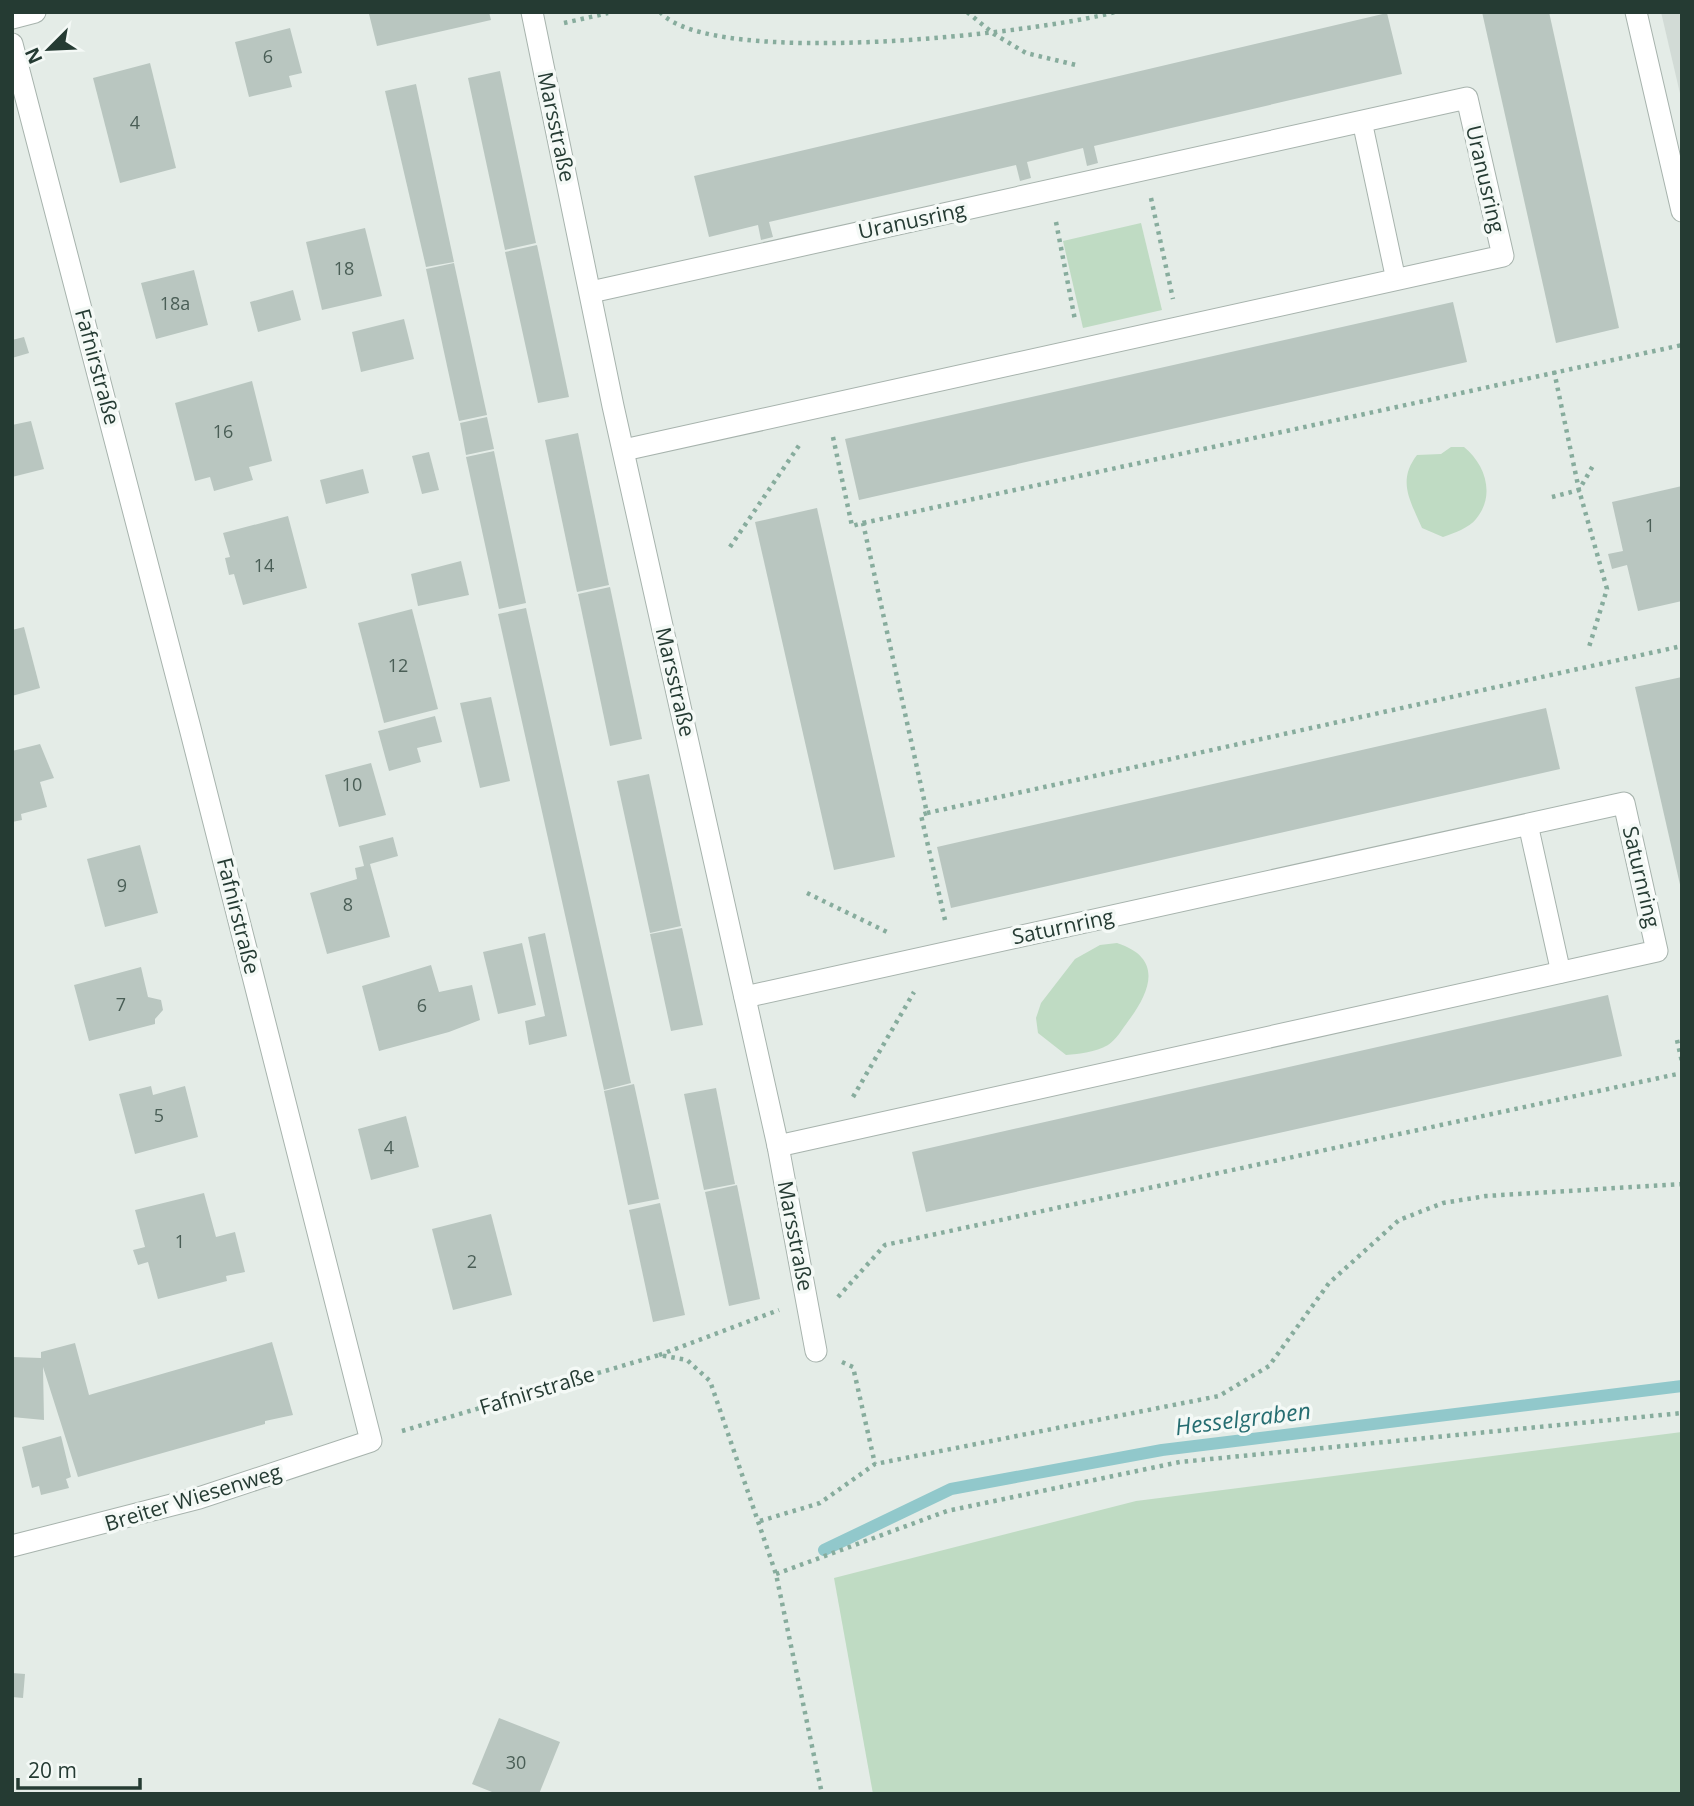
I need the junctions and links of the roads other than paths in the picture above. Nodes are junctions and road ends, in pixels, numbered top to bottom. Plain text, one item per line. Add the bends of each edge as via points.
1 (35, 12) edge
2 (531, 12) edge
3 (1636, 12) edge
4 (12, 18) edge
5 (12, 44) edge
6 (1362, 121) junction
7 (1682, 211) edge
8 (1396, 280) junction
9 (591, 292) junction
10 (624, 450) junction
11 (1528, 824) junction
12 (1561, 972) junction
13 (745, 997) junction
14 (778, 1146) junction
15 (816, 1351) road end
16 (371, 1441) joint
17 (12, 1546) edge

1 - 4 street
2 - 9 street, Marsstraße
3 - 7 street
5 - 16 street, Fafnirstraße
6 - 8 lane
6 - 8 street, Uranusring via 1467,98 1503,256
6 - 9 street, Uranusring
8 - 10 street, Uranusring
9 - 10 street, Marsstraße
10 - 13 street, Marsstraße
11 - 12 lane
11 - 12 street, Saturnring via 1624,803 1651,924 1657,951
11 - 13 street, Saturnring
12 - 14 street, Saturnring
13 - 14 street, Marsstraße
14 - 15 street, Marsstraße
16 - 17 street, Breiter Wiesenweg via 199,1499

